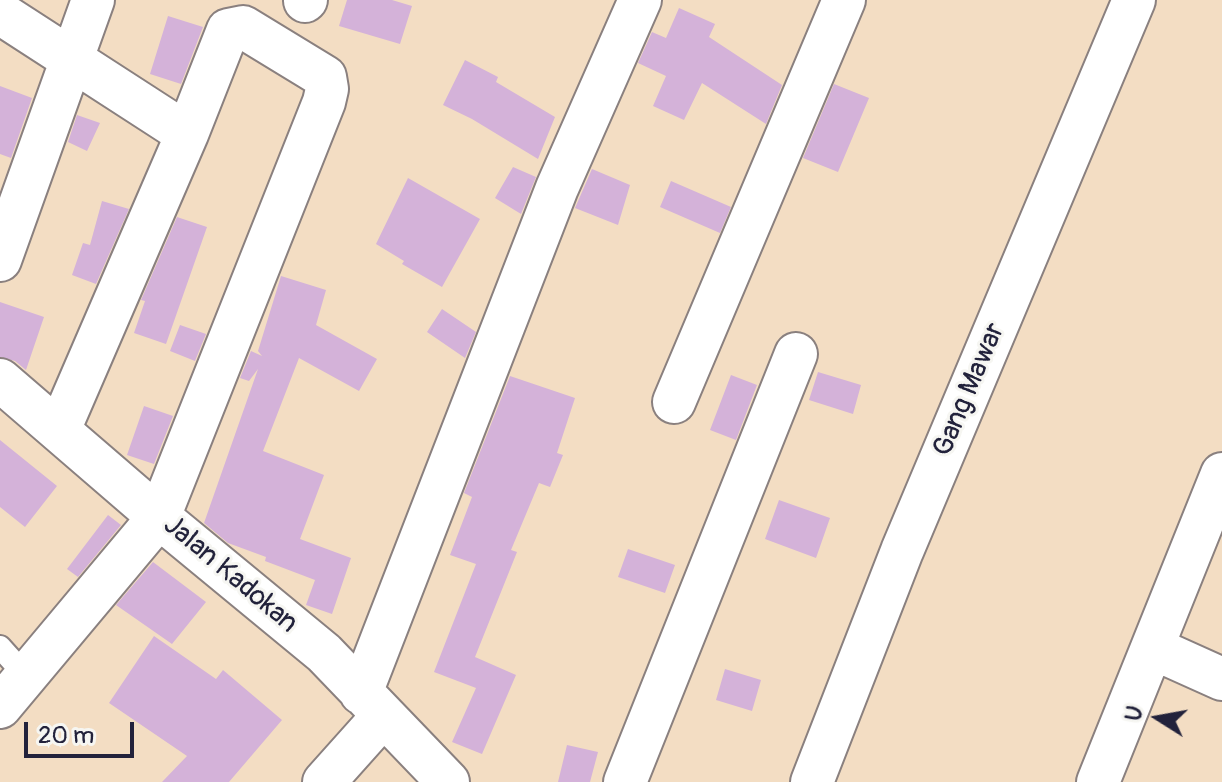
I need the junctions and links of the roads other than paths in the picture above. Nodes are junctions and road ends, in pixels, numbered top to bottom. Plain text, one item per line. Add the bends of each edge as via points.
1 (93, 0) edge
2 (640, 0) edge
3 (844, 0) edge
4 (1134, 0) edge
5 (0, 13) edge
6 (72, 58) junction
7 (187, 134) junction
8 (0, 260) edge
9 (796, 354) dead end
10 (0, 380) edge
11 (674, 402) dead end
12 (59, 430) junction
13 (1222, 474) edge
14 (159, 517) junction
15 (1153, 648) junction
16 (9, 676) edge
17 (1222, 679) edge
18 (372, 705) junction
19 (324, 782) edge
20 (448, 782) edge
21 (625, 782) edge
22 (812, 782) edge
23 (1098, 782) edge

1 - 6 street
2 - 18 street via 557,188
3 - 11 street
4 - 22 street, Gang Mawar via 902,551
5 - 6 street
6 - 7 street
6 - 8 street
7 - 12 street
7 - 14 street via 228,30 243,27 325,77 324,102
9 - 21 street
10 - 12 street, Jalan Kadokan
12 - 14 street, Jalan Kadokan
13 - 15 street
14 - 16 street
14 - 18 street, Jalan Kadokan via 324,653
15 - 17 street
15 - 23 street
18 - 19 street
18 - 20 street, Jalan Kadokan

